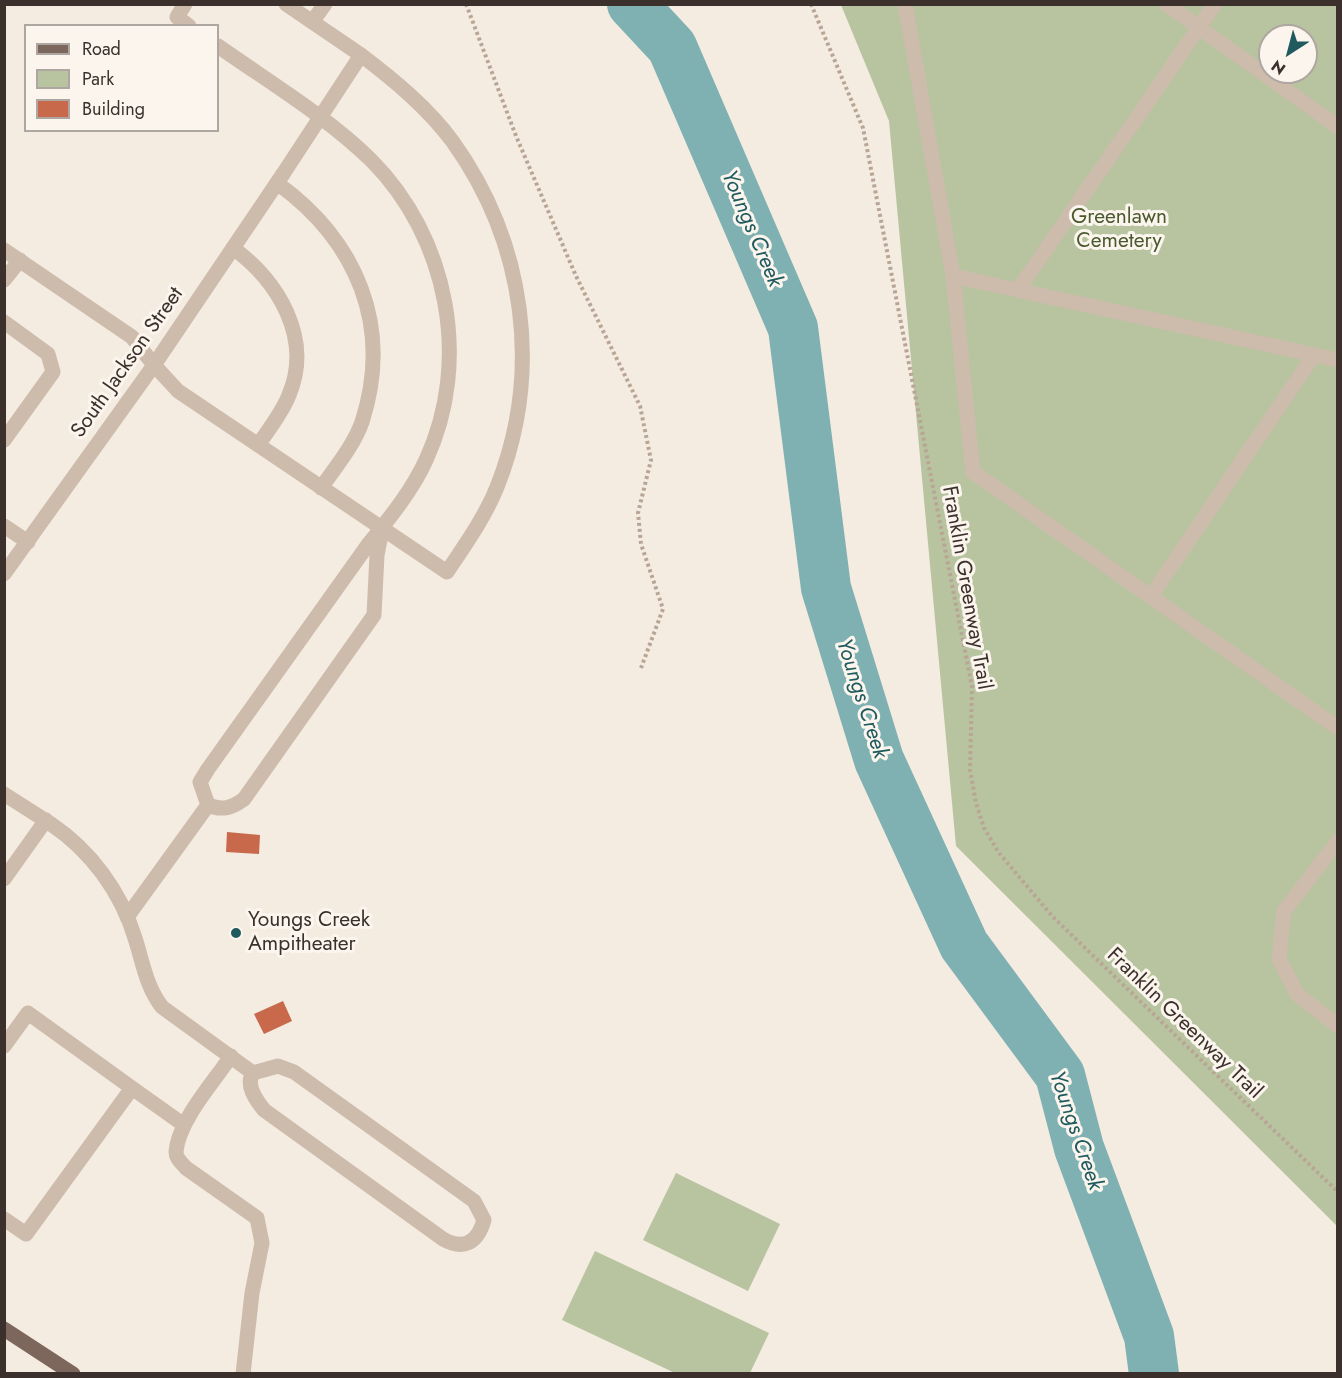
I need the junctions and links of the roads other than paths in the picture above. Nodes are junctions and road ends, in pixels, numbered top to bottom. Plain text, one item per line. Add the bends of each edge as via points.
1 (185, 4) edge
2 (286, 4) edge
3 (325, 4) edge
4 (904, 4) edge
5 (1166, 4) edge
6 (1215, 4) edge
7 (312, 22) junction
8 (186, 24) edge
9 (1198, 28) junction
10 (219, 47) edge
11 (361, 55) junction
12 (320, 118) junction
13 (1338, 127) edge
14 (280, 178) junction
15 (233, 248) junction
16 (4, 250) edge
17 (20, 260) junction
18 (953, 276) junction
19 (4, 280) edge
20 (1018, 290) junction
21 (4, 322) edge
22 (1314, 355) junction
23 (1338, 360) edge
24 (154, 365) junction
25 (4, 440) edge
26 (258, 445) junction
27 (321, 488) junction
28 (4, 526) edge
29 (382, 529) junction
30 (28, 542) junction
31 (4, 574) edge
32 (1151, 596) junction
33 (1338, 728) edge
34 (4, 794) edge
35 (208, 805) junction
36 (48, 822) junction
37 (1338, 841) edge
38 (4, 879) edge
39 (128, 916) junction
40 (1338, 1026) edge
41 (4, 1046) edge
42 (231, 1056) junction
43 (252, 1072) junction
44 (132, 1088) junction
45 (184, 1125) junction
46 (4, 1219) edge
47 (4, 1329) edge
48 (73, 1374) edge
49 (243, 1374) edge

1 - 8 street via 177,17
2 - 7 street
3 - 7 street
4 - 18 street
5 - 9 street
6 - 9 street
7 - 11 street
9 - 13 street
9 - 20 street
10 - 12 street
11 - 12 street, South Jackson Street
11 - 29 street via 412,97 452,141 485,196 509,251 519,299 523,360 516,429 497,488 447,572
12 - 14 street, South Jackson Street
12 - 29 street via 372,161 401,197 423,237 447,305 451,341 449,380 441,420 426,461
14 - 15 street, South Jackson Street
14 - 27 street via 334,236 352,266 371,321 374,355 361,424
15 - 24 street, South Jackson Street
15 - 26 street via 268,281 285,306 297,340 297,365 290,394
16 - 17 street
17 - 19 street
17 - 24 street via 132,337
18 - 20 street
18 - 32 street via 972,472
20 - 22 street
21 - 25 street via 48,354 53,372
22 - 23 street
22 - 32 street
24 - 26 street via 178,391
24 - 30 street, South Jackson Street
26 - 27 street
27 - 29 street
28 - 30 street
29 - 35 street via 208,769 200,782
29 - 35 street via 374,615 244,799 225,808
30 - 31 street, South Jackson Street
32 - 33 street
34 - 36 street
35 - 39 street
36 - 38 street
36 - 39 street via 87,854
37 - 40 street via 1284,911 1279,959 1297,994
39 - 42 street via 152,994 162,1007
41 - 44 street via 28,1013
42 - 43 street
42 - 45 street
43 - 43 street via 251,1087 264,1110 443,1239 463,1245 480,1233 484,1220 474,1201 294,1071 278,1066
44 - 45 street
44 - 46 street via 26,1234
45 - 49 street via 176,1151 180,1162 257,1218 262,1242
47 - 48 main road

